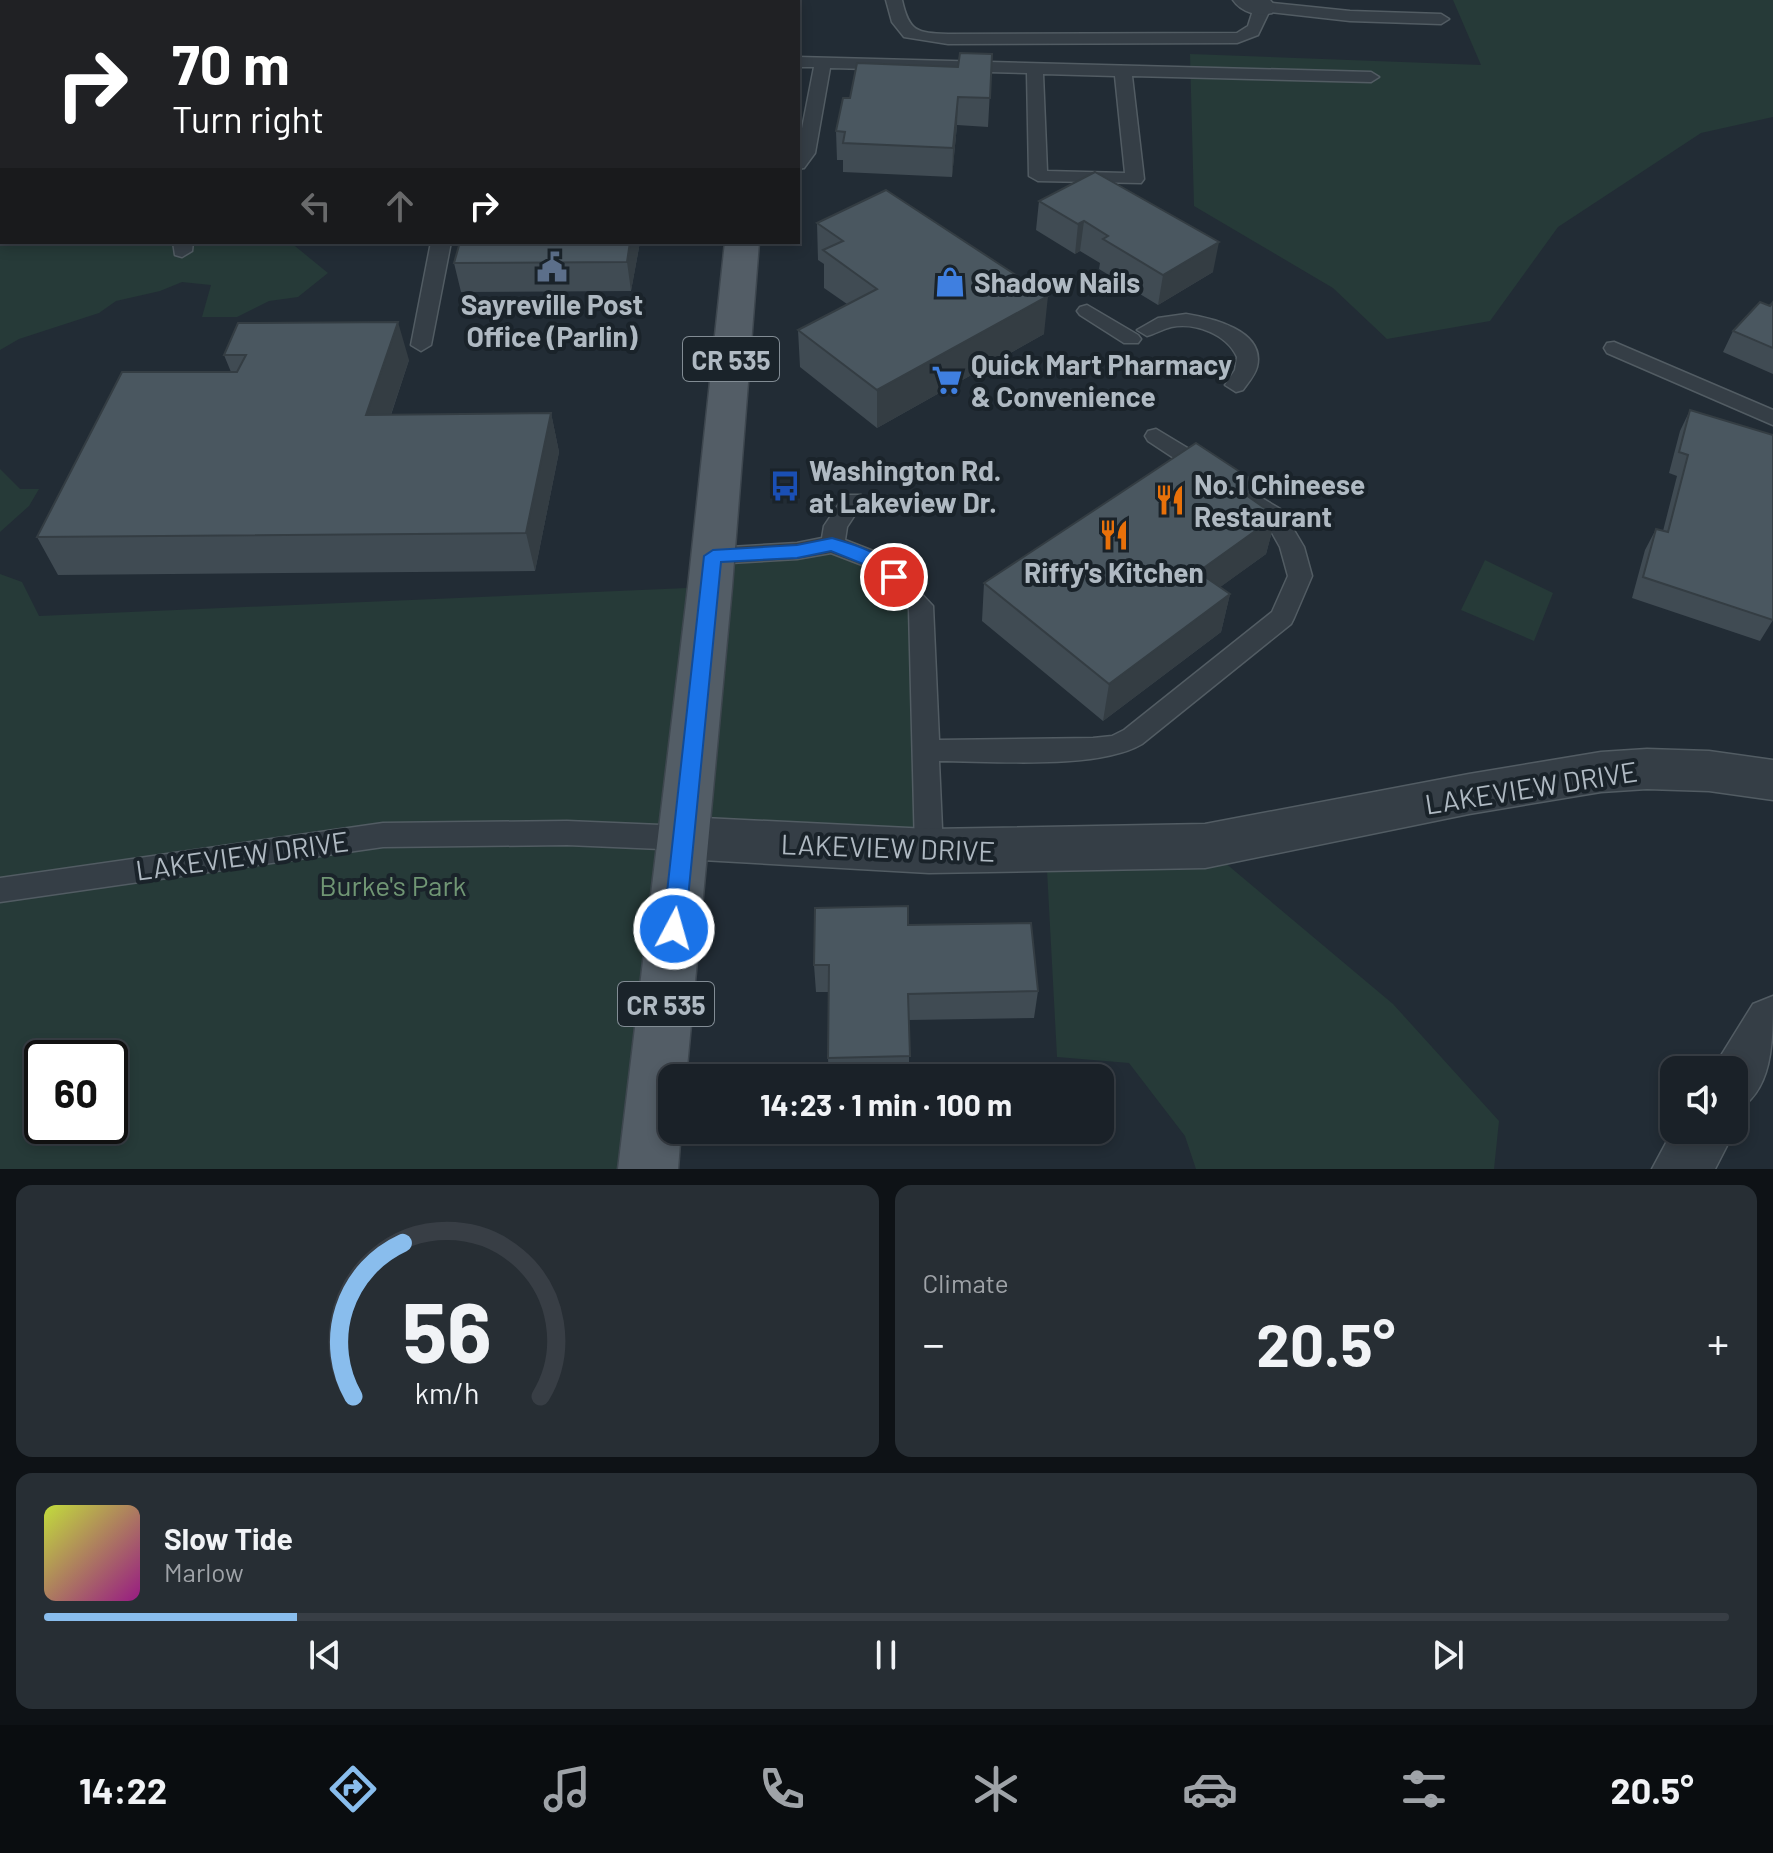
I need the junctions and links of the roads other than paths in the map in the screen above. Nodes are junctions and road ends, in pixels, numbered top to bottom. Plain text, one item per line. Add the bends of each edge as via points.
1 (894, 0) edge
2 (1254, 3) edge
3 (1441, 19) dead end
4 (800, 62) edge
5 (823, 62) junction
6 (1035, 69) junction
7 (1123, 71) junction
8 (1371, 77) dead end
9 (800, 161) edge
10 (441, 244) edge
11 (742, 244) edge
12 (1087, 311) dead end
13 (421, 345) dead end
14 (1614, 348) dead end
15 (1236, 385) dead end
16 (1773, 418) edge
17 (1156, 436) dead end
18 (853, 501) dead end
19 (832, 544) junction
20 (713, 556) junction
21 (926, 751) junction
22 (1773, 780) edge
23 (684, 838) junction
24 (929, 851) junction
25 (0, 890) edge
26 (1773, 1022) edge
27 (1748, 1062) edge
28 (1697, 1144) edge
29 (648, 1169) edge
30 (1682, 1169) edge

1 - 2 lane via 904,31 948,39 1237,38 1257,29
2 - 3 lane via 1350,16
4 - 5 lane
5 - 6 lane
5 - 9 lane
6 - 7 lane
6 - 7 lane via 1038,176 1135,179
7 - 8 lane
10 - 13 lane
11 - 20 main road, CR 535
12 - 15 lane via 1139,335 1168,321 1210,325 1243,347 1245,375
14 - 16 lane
17 - 21 lane via 1274,516 1292,547 1300,576 1282,618 1117,746
18 - 19 lane via 836,526
19 - 20 lane
19 - 21 lane via 878,562 921,606
20 - 23 main road, CR 535
21 - 24 lane
22 - 24 street, LAKEVIEW DRIVE via 1709,771 1601,772 1205,846
23 - 24 street, LAKEVIEW DRIVE
23 - 25 lane, LAKEVIEW DRIVE via 383,835
23 - 29 main road, CR 535
26 - 27 street
28 - 30 street

